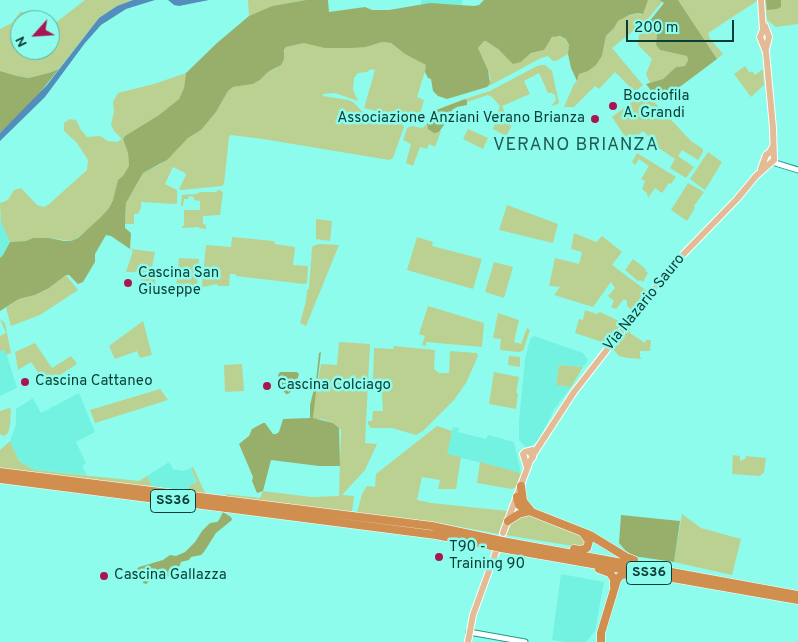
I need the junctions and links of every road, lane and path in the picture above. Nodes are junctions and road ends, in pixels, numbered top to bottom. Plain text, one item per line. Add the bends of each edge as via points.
1 (761, 0) edge
2 (771, 158) junction
3 (798, 170) edge
4 (0, 472) edge
5 (0, 480) edge
6 (521, 486) joint
7 (518, 502) junction
8 (531, 511) junction
9 (347, 519) junction
10 (508, 521) junction
11 (584, 533) junction
12 (498, 542) junction
13 (530, 545) junction
14 (569, 560) junction
15 (679, 572) junction
16 (696, 581) junction
17 (614, 587) junction
18 (798, 595) edge
19 (798, 600) edge
20 (470, 629) junction
21 (601, 633) junction
22 (468, 642) edge
23 (525, 642) edge
24 (594, 642) edge
25 (601, 642) edge

1 - 2 main road via 774,144
2 - 3 street
2 - 6 main road, Via Nazario Sauro via 737,199 673,265 580,384 529,457
4 - 9 highway, SS36
5 - 9 highway, SS36
6 - 7 highway via 522,495
7 - 8 highway via 522,508
7 - 10 main road
8 - 10 highway
8 - 11 highway
9 - 12 highway, SS36
10 - 12 main road
11 - 13 highway via 589,543 584,549 543,543
11 - 15 highway via 628,558
12 - 13 highway, SS36
12 - 14 highway, SS36
12 - 20 main road
13 - 15 highway, SS36
14 - 16 highway, SS36
14 - 17 highway via 608,571 613,577
15 - 18 highway, SS36
16 - 17 highway via 685,583 628,574 618,577
16 - 19 highway, SS36
17 - 21 highway
20 - 22 main road
20 - 23 street
21 - 24 highway
21 - 25 highway

